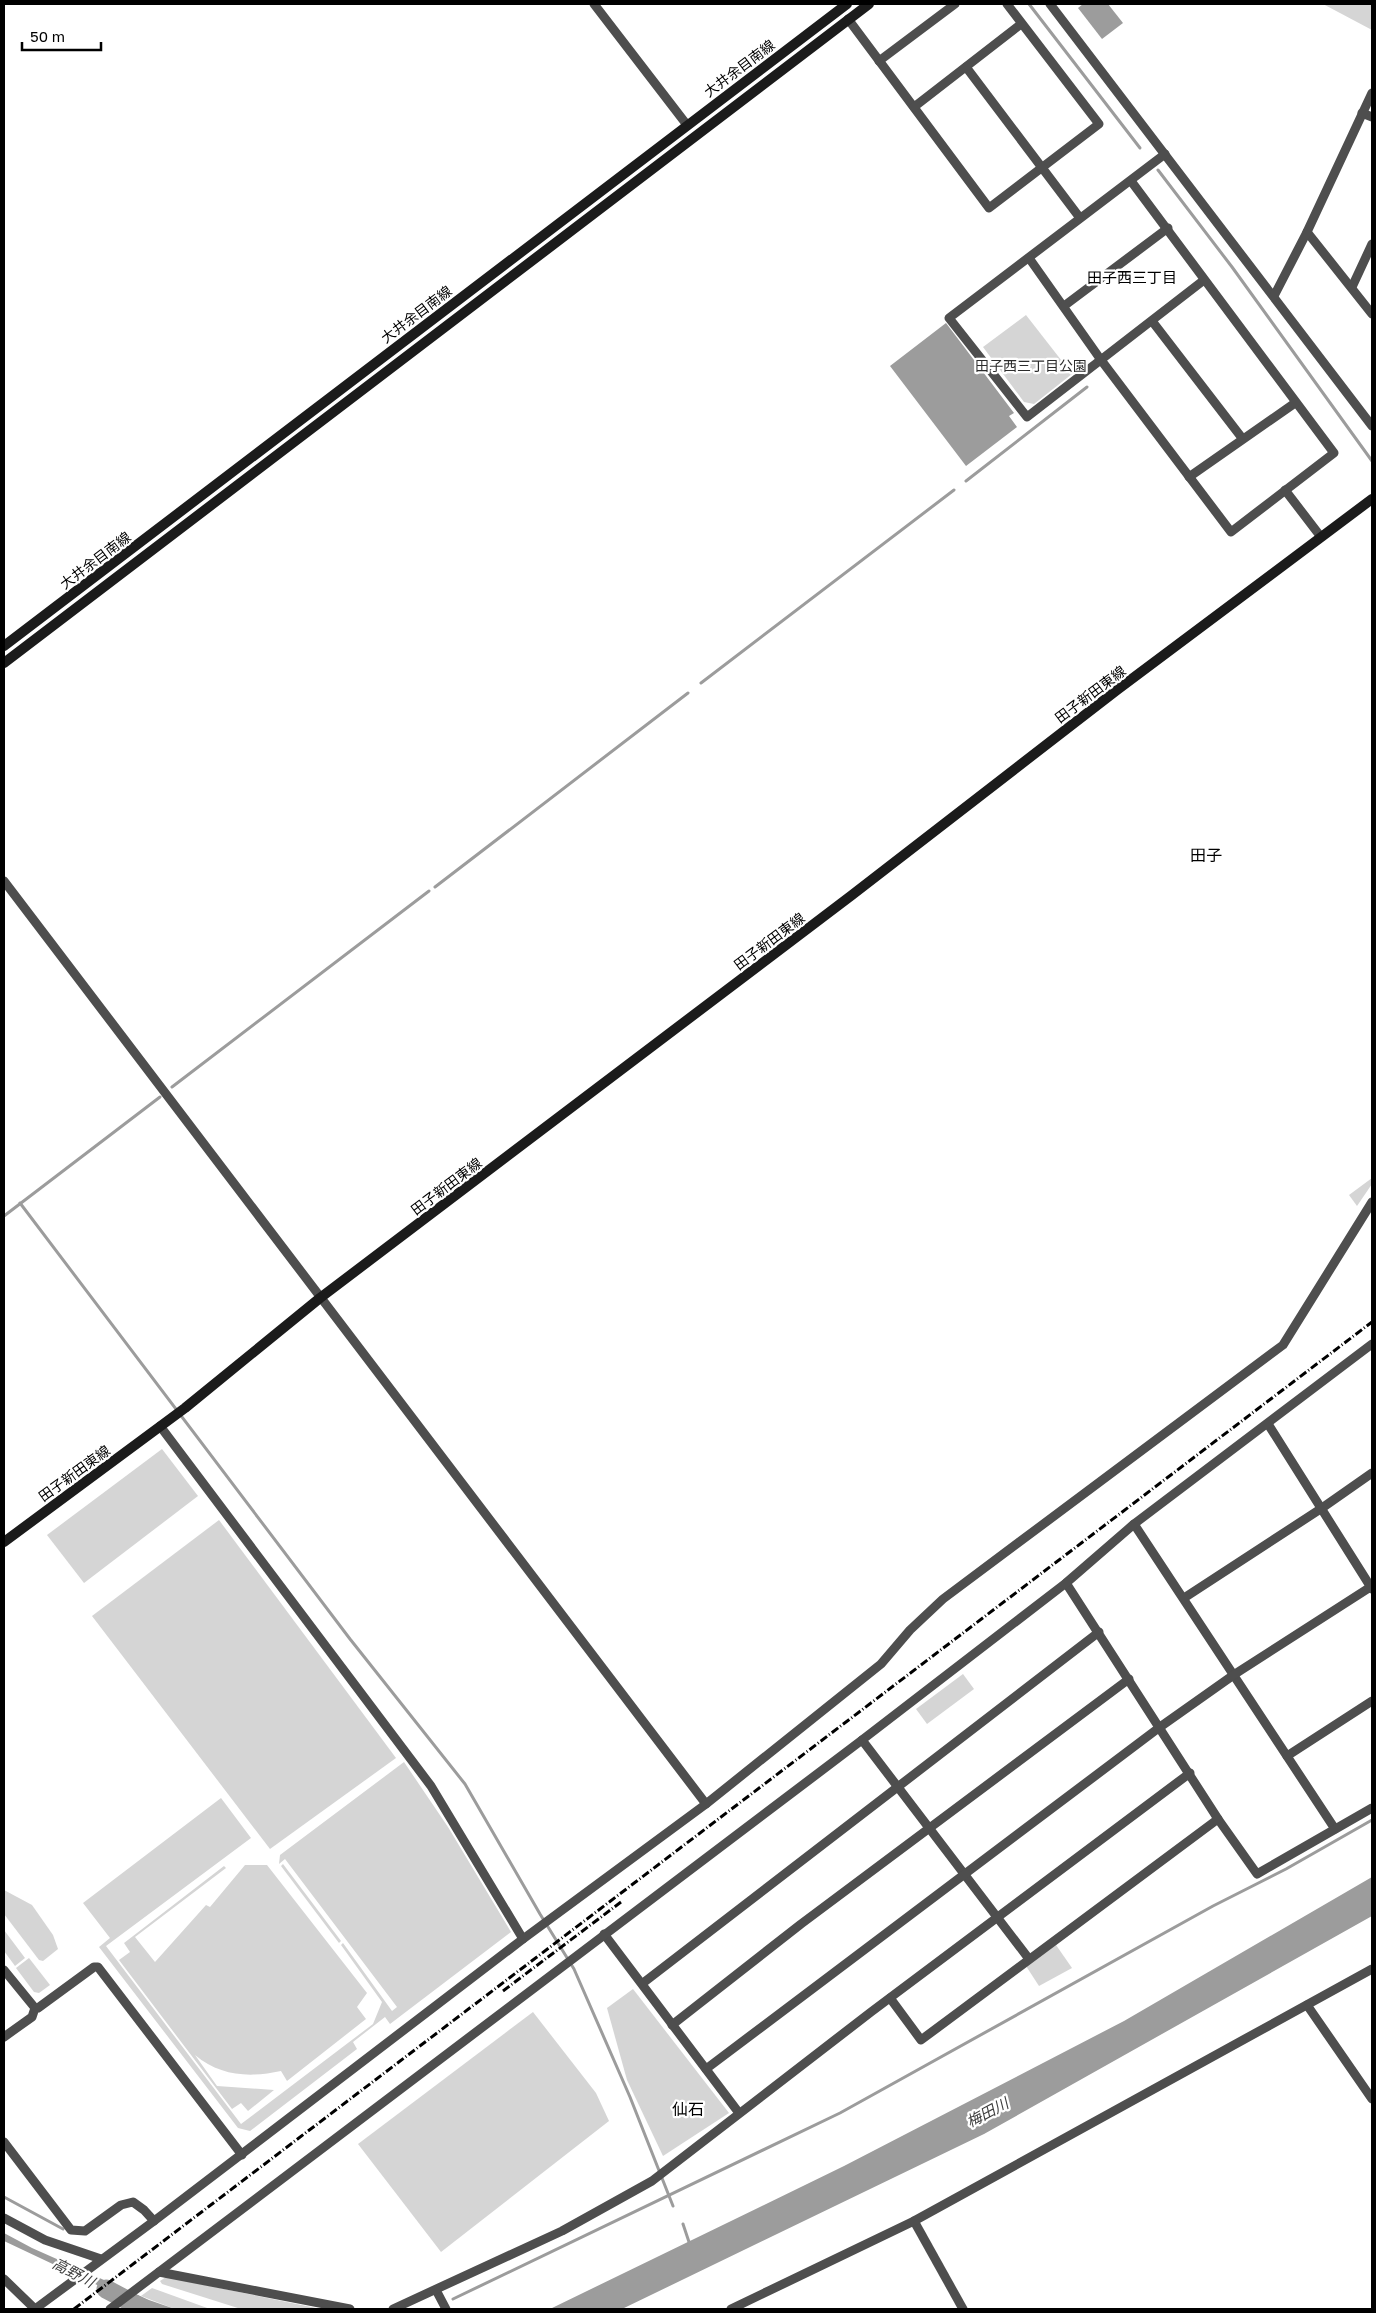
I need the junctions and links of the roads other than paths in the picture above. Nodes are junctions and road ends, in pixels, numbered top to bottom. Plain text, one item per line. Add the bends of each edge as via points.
1 (594, 4) edge
2 (869, 4) edge
3 (955, 4) edge
4 (1007, 4) edge
5 (1050, 4) edge
6 (840, 5) edge
7 (848, 20) junction
8 (1021, 24) junction
9 (879, 61) junction
10 (966, 67) junction
11 (1372, 92) edge
12 (914, 107) junction
13 (1362, 113) junction
14 (1372, 118) edge
15 (687, 125) junction
16 (1165, 154) junction
17 (1041, 168) junction
18 (1130, 181) junction
19 (1080, 218) junction
20 (1168, 228) junction
21 (1307, 232) junction
22 (1372, 244) edge
23 (1029, 258) junction
24 (1204, 280) junction
25 (1352, 287) junction
26 (1274, 296) junction
27 (1064, 306) junction
28 (1372, 314) edge
29 (1152, 321) junction
30 (1102, 360) junction
31 (1295, 403) junction
32 (1372, 426) edge
33 (1242, 438) junction
34 (1189, 477) junction
35 (1286, 490) junction
36 (1372, 499) edge
37 (1321, 537) junction
38 (4, 646) edge
39 (4, 662) edge
40 (4, 881) edge
41 (1372, 1202) edge
42 (320, 1298) junction
43 (1372, 1344) edge
44 (1268, 1424) junction
45 (160, 1426) junction
46 (1372, 1473) edge
47 (1322, 1508) junction
48 (1134, 1524) junction
49 (4, 1542) edge
50 (1066, 1583) junction
51 (1372, 1588) edge
52 (1184, 1598) junction
53 (1099, 1632) junction
54 (1235, 1674) junction
55 (1129, 1679) junction
56 (1372, 1701) edge
57 (1160, 1727) junction
58 (862, 1740) junction
59 (1287, 1756) junction
60 (1190, 1773) junction
61 (898, 1786) junction
62 (706, 1804) junction
63 (1372, 1808) edge
64 (1218, 1819) junction
65 (930, 1828) junction
66 (1335, 1829) junction
67 (964, 1873) junction
68 (997, 1917) junction
69 (604, 1934) junction
70 (523, 1939) junction
71 (1029, 1959) junction
72 (1372, 1969) edge
73 (4, 1970) edge
74 (642, 1983) junction
75 (890, 1998) junction
76 (1306, 2005) junction
77 (35, 2008) junction
78 (672, 2025) junction
79 (4, 2037) edge
80 (706, 2069) junction
81 (1372, 2099) edge
82 (739, 2112) junction
83 (4, 2142) edge
84 (242, 2155) junction
85 (4, 2218) edge
86 (914, 2221) junction
87 (154, 2222) junction
88 (100, 2259) junction
89 (159, 2272) junction
90 (4, 2279) edge
91 (436, 2290) junction
92 (35, 2309) edge
93 (110, 2309) edge
94 (350, 2309) edge
95 (393, 2309) edge
96 (446, 2309) edge
97 (731, 2309) edge
98 (962, 2309) edge

1 - 15 street
2 - 7 street
3 - 9 street
4 - 8 street
5 - 16 street
6 - 15 street, 大井余目南線
7 - 9 street
7 - 39 street
8 - 10 street
8 - 17 street via 1099,124
9 - 12 street
10 - 12 street
10 - 17 street
11 - 13 street
12 - 17 street via 989,208
13 - 14 street
13 - 21 street
15 - 38 street, 大井余目南線
16 - 18 street
16 - 26 street
17 - 19 street
18 - 19 street
18 - 20 street
19 - 23 street
20 - 24 street
20 - 27 street
21 - 25 street
21 - 26 street
22 - 25 street
23 - 27 street
23 - 30 street via 949,318 1027,418
24 - 29 street
24 - 31 street
25 - 28 street
26 - 32 street
27 - 30 street
29 - 30 street
29 - 33 street
30 - 34 street
31 - 33 street
31 - 35 street via 1334,453
33 - 34 street
34 - 35 street via 1231,532
35 - 37 street
36 - 37 street, 田子新田東線
37 - 42 street, 田子新田東線
40 - 42 street
41 - 62 street via 1283,1345 943,1599 881,1664
42 - 45 street, 田子新田東線
42 - 62 street
43 - 44 street
44 - 47 street
44 - 48 street
45 - 49 street, 田子新田東線
45 - 70 street via 431,1786
46 - 47 street
47 - 51 street
47 - 52 street
48 - 50 street
48 - 52 street
50 - 53 street
50 - 58 street
51 - 54 street
52 - 54 street
53 - 55 street
53 - 61 street
54 - 57 street
54 - 59 street
55 - 57 street
55 - 65 street
56 - 59 street
57 - 60 street
57 - 67 street
58 - 61 street
58 - 69 street
59 - 66 street
60 - 64 street
60 - 68 street
61 - 65 street
61 - 74 street
62 - 70 street
63 - 66 street
64 - 66 street via 1256,1874
64 - 71 street
65 - 67 street
65 - 78 street
67 - 68 street
67 - 80 street
68 - 71 street
68 - 75 street
69 - 74 street
69 - 89 street
70 - 84 street
71 - 75 street via 921,2040
72 - 76 street
73 - 77 street
74 - 78 street
75 - 82 street
76 - 81 street
76 - 86 street
77 - 79 street via 32,2017
77 - 84 street via 94,1966 98,1967
78 - 80 street
80 - 82 street
82 - 91 street via 652,2181 562,2231
83 - 87 street via 71,2230 85,2231 121,2205 133,2202
84 - 87 street
85 - 88 street via 45,2240
86 - 97 street
86 - 98 street
87 - 88 street
88 - 92 street
89 - 93 street
89 - 94 street
90 - 92 street
91 - 95 street
91 - 96 street

